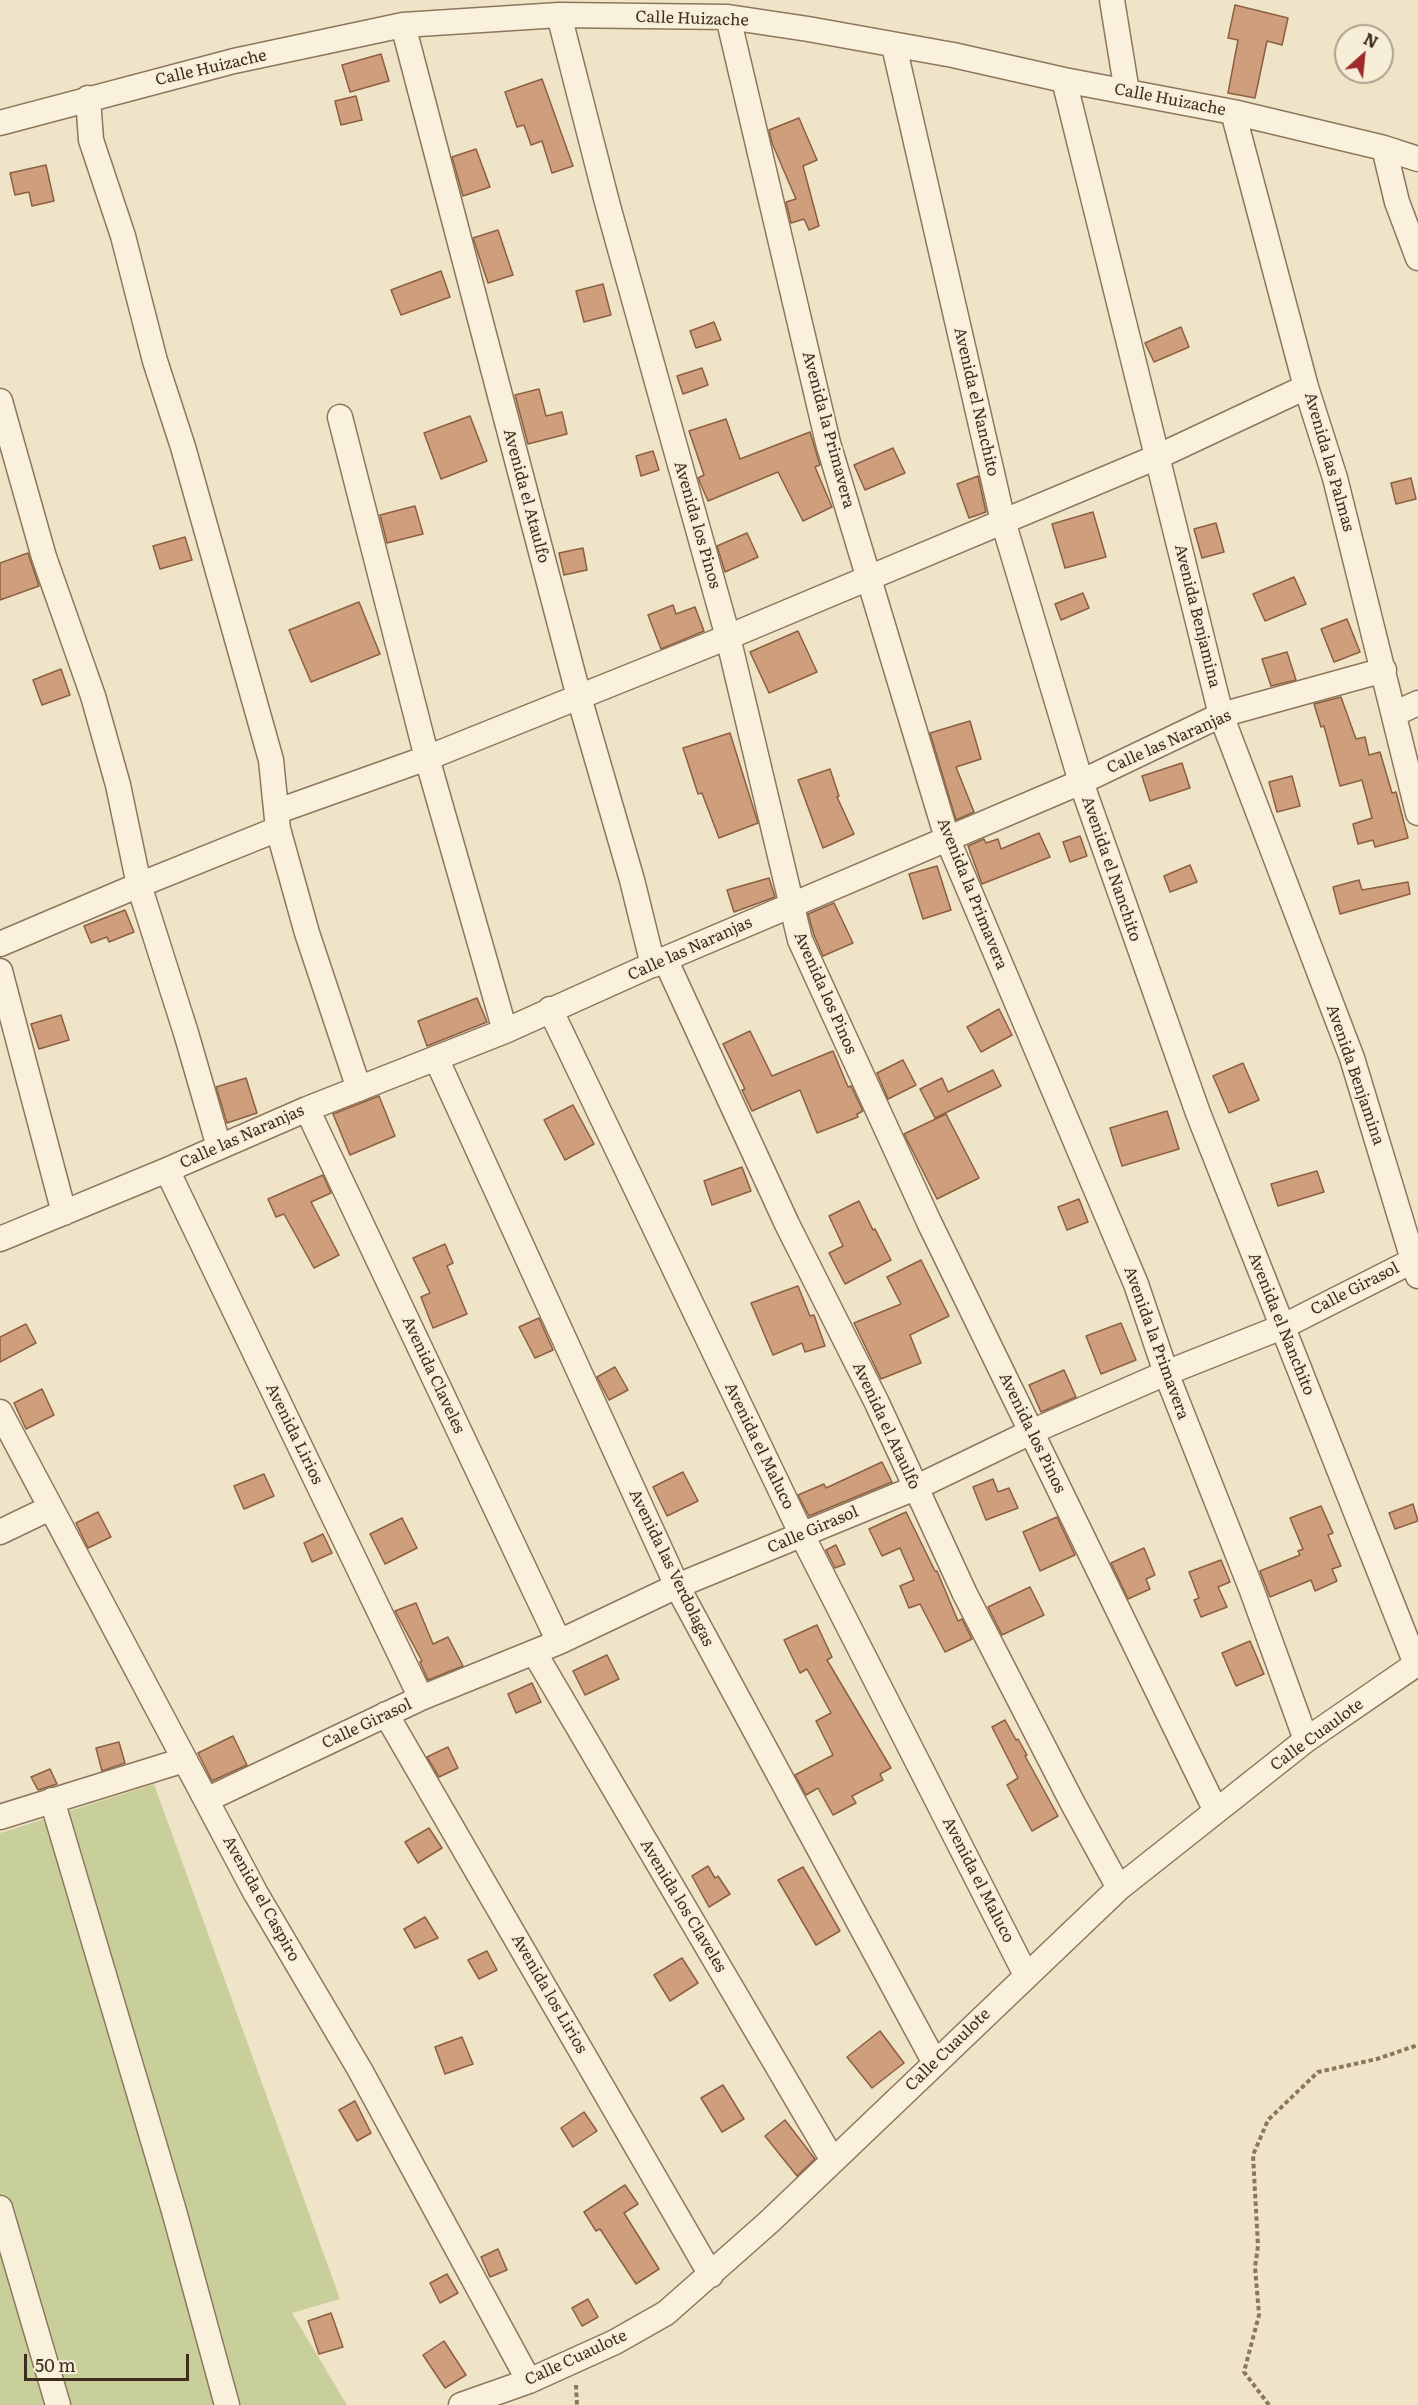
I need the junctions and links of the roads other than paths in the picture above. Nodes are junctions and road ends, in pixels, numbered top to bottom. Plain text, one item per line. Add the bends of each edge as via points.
1 (1112, 0) edge
2 (559, 15) junction
3 (728, 17) junction
4 (403, 25) junction
5 (894, 46) junction
6 (1064, 80) junction
7 (1127, 92) junction
8 (88, 98) junction
9 (1233, 112) junction
10 (0, 123) edge
11 (1384, 148) junction
12 (1418, 159) edge
13 (1418, 258) edge
14 (1306, 387) junction
15 (0, 401) edge
16 (340, 417) dead end
17 (1157, 457) junction
18 (1003, 521) junction
19 (869, 576) junction
20 (728, 637) junction
21 (1384, 670) junction
22 (579, 696) junction
23 (1418, 703) edge
24 (1394, 714) junction
25 (1221, 715) junction
26 (427, 758) junction
27 (1081, 782) junction
28 (1418, 813) edge
29 (278, 820) junction
30 (947, 838) junction
31 (139, 885) junction
32 (791, 905) junction
33 (0, 944) edge
34 (659, 962) junction
35 (0, 971) edge
36 (550, 1010) junction
37 (505, 1031) junction
38 (436, 1058) junction
39 (359, 1089) junction
40 (307, 1109) junction
41 (219, 1147) junction
42 (167, 1170) junction
43 (64, 1213) junction
44 (0, 1239) edge
45 (1417, 1264) edge
46 (1282, 1327) junction
47 (1166, 1372) junction
48 (0, 1412) edge
49 (1031, 1432) junction
50 (915, 1488) junction
51 (50, 1508) junction
52 (0, 1532) edge
53 (802, 1535) junction
54 (677, 1586) junction
55 (559, 1642) junction
56 (534, 1652) junction
57 (1417, 1663) edge
58 (421, 1698) junction
59 (386, 1714) junction
60 (1306, 1740) junction
61 (184, 1760) junction
62 (52, 1800) junction
63 (206, 1800) junction
64 (1216, 1811) junction
65 (0, 1817) edge
66 (1119, 1888) junction
67 (1026, 1975) junction
68 (935, 2063) junction
69 (832, 2159) junction
70 (0, 2208) edge
71 (711, 2275) junction
72 (529, 2381) junction
73 (57, 2405) edge
74 (227, 2405) edge
75 (461, 2405) edge

1 - 7 street
2 - 3 street, Calle Huizache
2 - 4 street, Calle Huizache
2 - 20 street, Avenida los Pinos
3 - 5 street, Calle Huizache
3 - 19 street, Avenida la Primavera via 828,443
4 - 8 street, Calle Huizache via 234,61
4 - 22 street, Avenida el Ataulfo
5 - 6 street, Calle Huizache
5 - 18 street, Avenida el Nanchito
6 - 7 street, Calle Huizache
6 - 17 street, Avenida Benjamina
7 - 9 street, Calle Huizache
8 - 10 street, Calle Huizache
8 - 29 street via 91,140 123,236 155,361 272,760
9 - 11 street, Calle Huizache
9 - 14 street, Avenida las Palmas
11 - 12 street, Calle Huizache
11 - 13 street via 1397,202
14 - 17 street
14 - 21 street, Avenida las Palmas via 1335,478
15 - 31 street via 44,557 93,696
16 - 26 street
17 - 18 street
17 - 25 street, Avenida Benjamina
18 - 19 street
18 - 27 street, Avenida el Nanchito
19 - 20 street
19 - 30 street, Avenida la Primavera
20 - 22 street
20 - 32 street, Avenida los Pinos
21 - 24 street, Avenida las Palmas
21 - 25 street, Calle las Naranjas
22 - 26 street
22 - 34 street, Avenida el Ataulfo
23 - 24 street
24 - 28 street, Avenida las Palmas
25 - 27 street, Calle las Naranjas
25 - 45 street, Avenida Benjamina via 1352,1058
26 - 29 street
26 - 37 street
27 - 30 street, Calle las Naranjas
27 - 46 street, Avenida el Nanchito via 1198,1113
29 - 31 street
29 - 39 street via 308,933
30 - 32 street, Calle las Naranjas
30 - 47 street, Avenida la Primavera via 1136,1284
31 - 33 street
31 - 41 street
32 - 34 street, Calle las Naranjas
32 - 49 street, Avenida los Pinos via 800,940 880,1118
34 - 36 street, Calle las Naranjas
34 - 50 street, Avenida el Ataulfo via 877,1403
35 - 43 street
36 - 37 street, Calle las Naranjas
36 - 53 street, Avenida el Maluco
37 - 38 street, Calle las Naranjas
38 - 39 street, Calle las Naranjas
38 - 54 street, Avenida las Verdolagas
39 - 40 street, Calle las Naranjas
40 - 41 street, Calle las Naranjas
40 - 55 street, Avenida Claveles
41 - 42 street, Calle las Naranjas
42 - 43 street, Calle las Naranjas
42 - 58 street, Avenida Lirios
43 - 44 street, Calle las Naranjas
45 - 46 street, Calle Girasol
46 - 47 street, Calle Girasol
46 - 57 street, Avenida el Nanchito
47 - 49 street, Calle Girasol
47 - 60 street, Avenida la Primavera
48 - 51 street, Avenida el Caspiro
49 - 50 street, Calle Girasol
49 - 64 street, Avenida los Pinos
50 - 53 street, Calle Girasol
50 - 66 street, Avenida el Ataulfo via 1071,1802
51 - 52 street
51 - 61 street, Avenida el Caspiro
53 - 54 street, Calle Girasol
53 - 67 street, Avenida el Maluco
54 - 55 street, Calle Girasol
54 - 68 street, Avenida las Verdolagas
55 - 56 street, Calle Girasol
56 - 58 street, Calle Girasol
56 - 69 street, Avenida los Claveles
57 - 60 street, Calle Cuaulote
58 - 59 street, Calle Girasol
59 - 63 street, Calle Girasol
59 - 71 street, Avenida los Lirios
60 - 64 street, Calle Cuaulote
61 - 62 street
61 - 63 street, Avenida el Caspiro
62 - 65 street
62 - 74 street
63 - 72 street, Avenida el Caspiro via 255,1892 360,2070
64 - 66 street, Calle Cuaulote
66 - 67 street, Calle Cuaulote
67 - 68 street, Calle Cuaulote
68 - 69 street, Calle Cuaulote
69 - 71 street, Calle Cuaulote
70 - 73 street
71 - 72 street, Calle Cuaulote via 666,2313 615,2342
72 - 75 street, Calle Cuaulote

